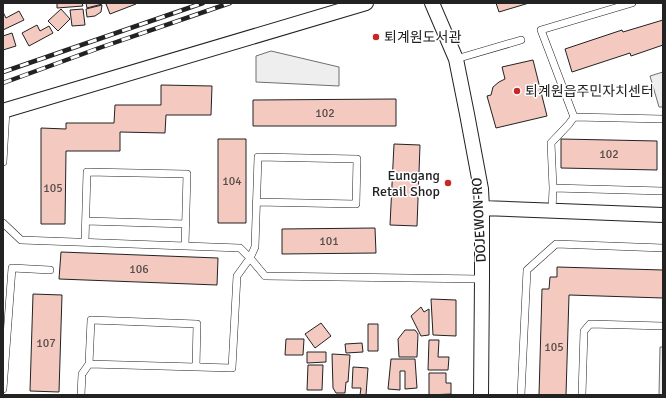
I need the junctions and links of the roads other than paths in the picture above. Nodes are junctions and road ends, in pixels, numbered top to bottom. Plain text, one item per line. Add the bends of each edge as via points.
1 (366, 3) edge
2 (432, 3) edge
3 (632, 3) edge
4 (521, 40) dead end
5 (456, 59) junction
6 (6, 110) joint
7 (574, 117) junction
8 (663, 119) edge
9 (3, 162) edge
10 (553, 188) junction
11 (663, 191) edge
12 (256, 202) junction
13 (482, 208) junction
14 (552, 211) junction
15 (663, 215) edge
16 (86, 221) junction
17 (3, 223) edge
18 (186, 224) junction
19 (85, 242) junction
20 (186, 246) junction
21 (663, 248) edge
22 (250, 258) junction
23 (50, 270) dead end
24 (482, 279) junction
25 (663, 326) edge
26 (89, 364) junction
27 (196, 367) junction
28 (3, 389) edge
29 (81, 395) edge
30 (481, 395) edge
31 (521, 395) edge
32 (582, 395) edge

1 - 6 street
2 - 5 street, DOJEWON-RO
3 - 7 lane via 541,30
4 - 5 lane
5 - 13 street, DOJEWON-RO
6 - 9 lane
7 - 8 lane
7 - 10 lane via 551,143
10 - 11 lane
10 - 14 lane
12 - 12 lane via 258,157 357,159 356,204
12 - 22 lane via 255,247
13 - 14 street
13 - 24 street, DOJEWON-RO
14 - 15 street
16 - 18 lane
16 - 18 lane via 87,172 187,174
16 - 19 lane
17 - 19 lane via 21,240
18 - 20 lane
19 - 20 lane
20 - 22 lane via 240,248
21 - 31 lane via 556,244 527,270
22 - 24 lane via 265,276
22 - 27 lane via 237,276 232,368
23 - 28 lane via 12,268
24 - 30 street, DOJEWON-RO
25 - 32 lane via 590,324 584,331
26 - 27 lane
26 - 27 lane via 91,320 197,324
26 - 29 lane via 82,374

